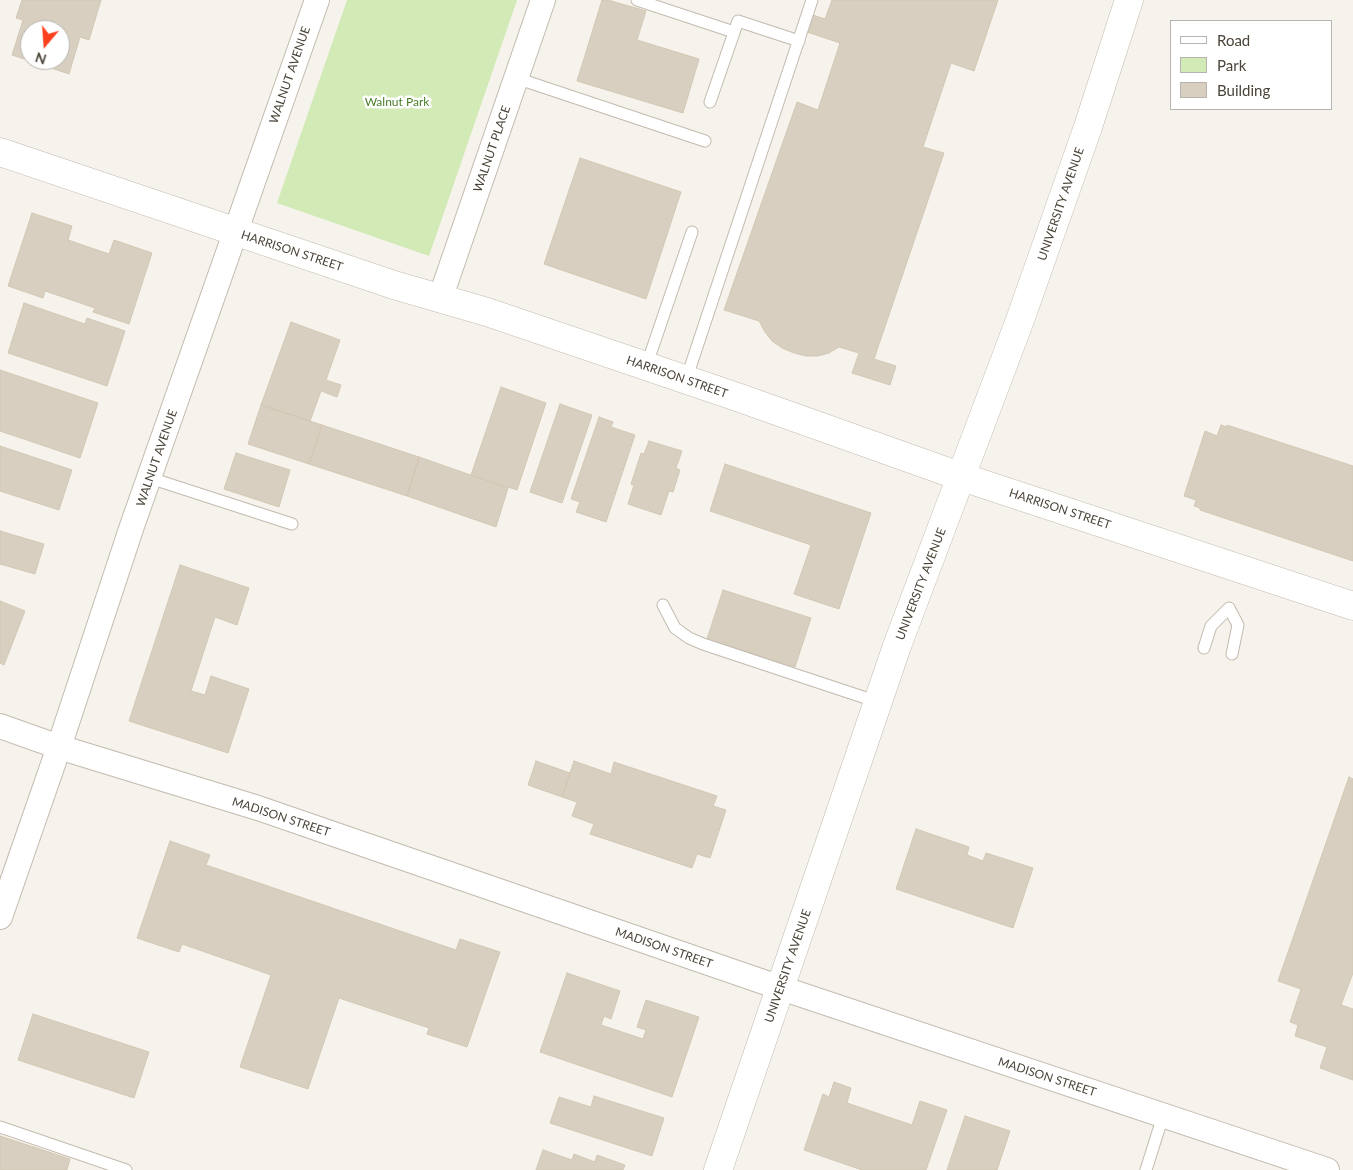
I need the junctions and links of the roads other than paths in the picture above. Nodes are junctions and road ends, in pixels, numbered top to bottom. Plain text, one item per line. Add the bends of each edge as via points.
1 (317, 0) edge
2 (544, 0) edge
3 (637, 0) edge
4 (812, 0) edge
5 (1129, 0) edge
6 (734, 32) junction
7 (799, 41) junction
8 (516, 78) junction
9 (710, 102) dead end
10 (705, 141) dead end
11 (0, 152) edge
12 (236, 232) junction
13 (692, 232) dead end
14 (440, 299) junction
15 (646, 366) junction
16 (686, 380) junction
17 (962, 477) junction
18 (150, 478) junction
19 (292, 524) dead end
20 (663, 605) dead end
21 (1353, 606) edge
22 (1204, 648) dead end
23 (1232, 654) dead end
24 (878, 702) junction
25 (0, 726) edge
26 (59, 747) junction
27 (0, 916) edge
28 (781, 988) junction
29 (1163, 1116) junction
30 (0, 1127) edge
31 (126, 1170) edge
32 (718, 1170) edge
33 (1146, 1170) edge
34 (1327, 1170) edge

1 - 12 street, WALNUT AVENUE
2 - 8 street, WALNUT PLACE
3 - 6 lane
4 - 7 lane
5 - 17 street, UNIVERSITY AVENUE via 1088,127
6 - 7 lane via 738,21
6 - 9 lane
7 - 16 lane
8 - 10 lane
8 - 14 street, WALNUT PLACE
11 - 12 street, HARRISON STREET
12 - 14 street, HARRISON STREET
12 - 18 street, WALNUT AVENUE
13 - 15 lane
14 - 15 street, HARRISON STREET
15 - 16 street, HARRISON STREET
16 - 17 street, HARRISON STREET
17 - 21 street, HARRISON STREET
17 - 24 street, UNIVERSITY AVENUE
18 - 19 lane
18 - 26 street, WALNUT AVENUE
20 - 24 lane via 675,628 689,638
22 - 23 lane via 1211,626 1229,608 1238,624
24 - 28 street, UNIVERSITY AVENUE
25 - 26 street, MADISON STREET
26 - 27 street, WALNUT AVENUE
26 - 28 street, MADISON STREET via 258,808
28 - 29 street, MADISON STREET
28 - 32 street, UNIVERSITY AVENUE
29 - 33 lane
29 - 34 street, MADISON STREET
30 - 31 lane

